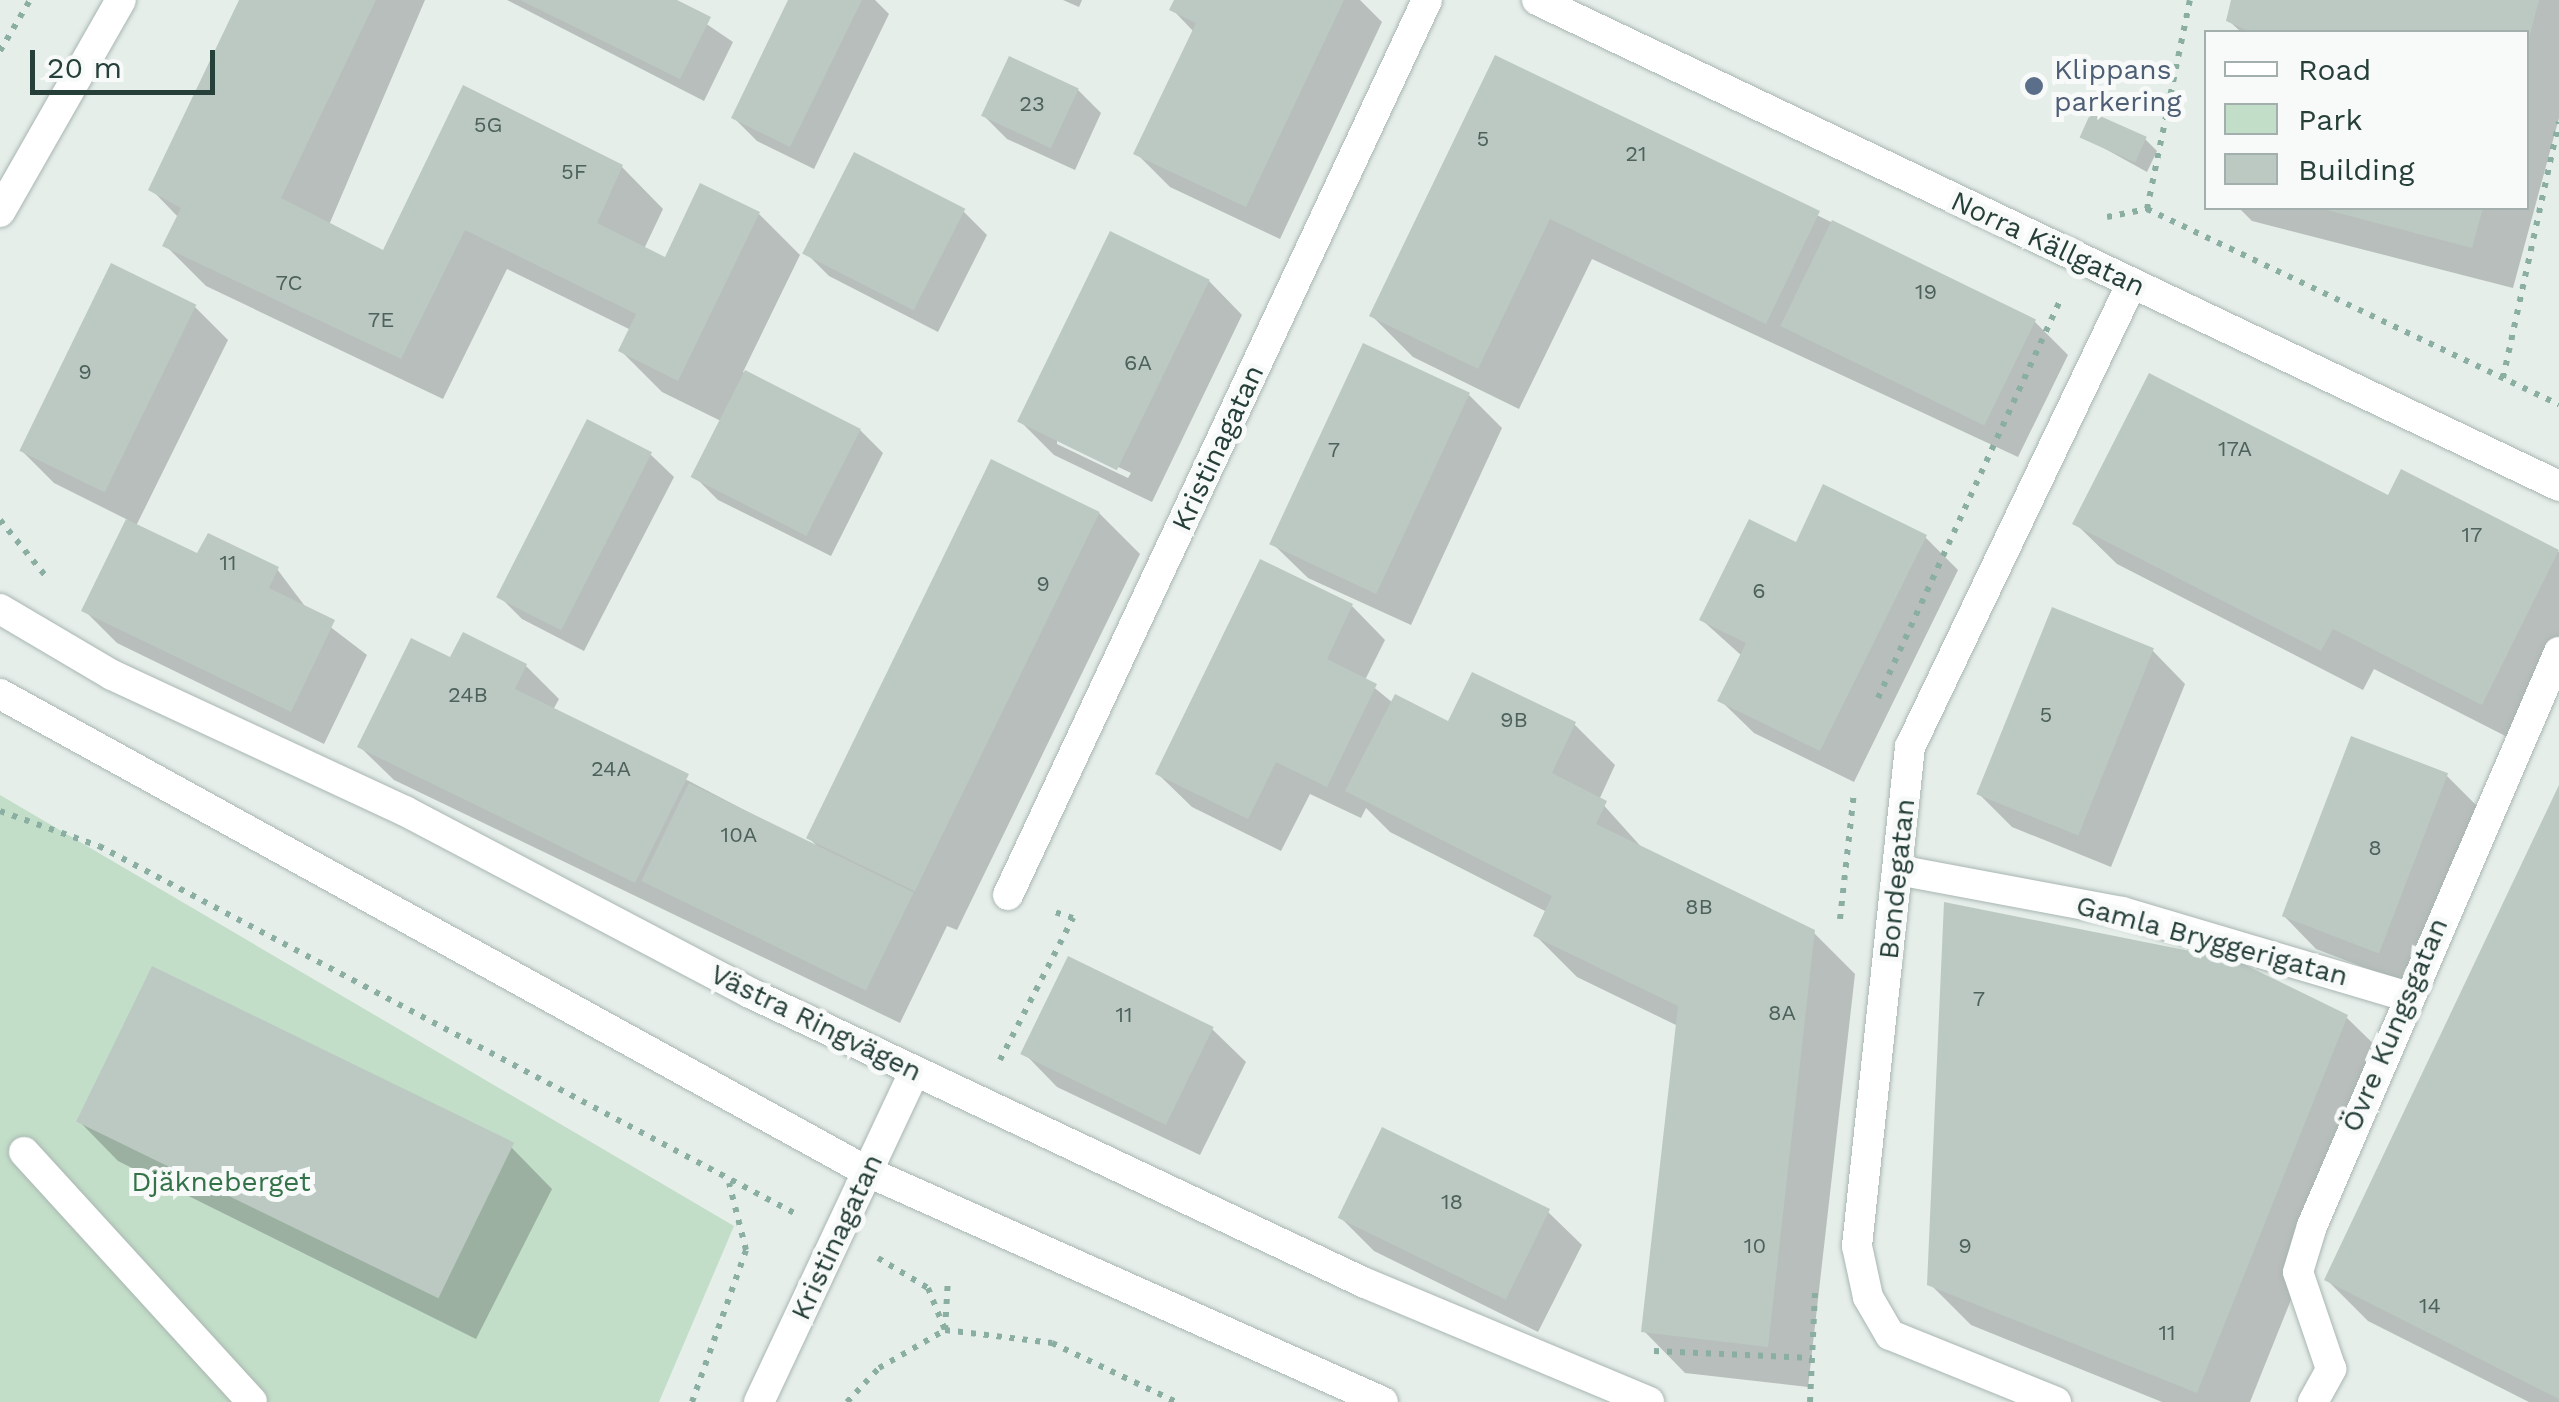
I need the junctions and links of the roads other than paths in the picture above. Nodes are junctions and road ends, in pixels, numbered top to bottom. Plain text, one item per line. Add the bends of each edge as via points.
1 (121, 0) edge
2 (1427, 0) edge
3 (1537, 0) edge
4 (0, 212) edge
5 (2132, 285) junction
6 (2559, 486) edge
7 (0, 609) edge
8 (2559, 652) edge
9 (0, 694) edge
10 (1898, 870) junction
11 (1008, 895) road end
12 (2406, 996) junction
13 (914, 1072) junction
14 (24, 1152) dead end
15 (868, 1172) junction
16 (252, 1402) edge
17 (759, 1402) edge
18 (1382, 1402) edge
19 (1650, 1402) edge
20 (2056, 1402) edge
21 (2313, 1402) edge

1 - 4 street
2 - 11 street, Kristinagatan
3 - 5 street, Norra Källgatan
5 - 6 street, Norra Källgatan
5 - 10 street, Bondegatan via 1910,747
7 - 13 street, Västra Ringvägen via 112,675 405,810
8 - 12 street, Övre Kungsgatan
9 - 15 street
10 - 12 street, Gamla Bryggerigatan via 2122,912
10 - 20 street, Bondegatan via 1857,1246 1868,1296 1890,1335
12 - 21 street, Övre Kungsgatan via 2298,1272 2332,1368
13 - 15 street, Kristinagatan
13 - 19 street, Västra Ringvägen via 1365,1284
14 - 16 street
15 - 17 street, Kristinagatan
15 - 18 street

